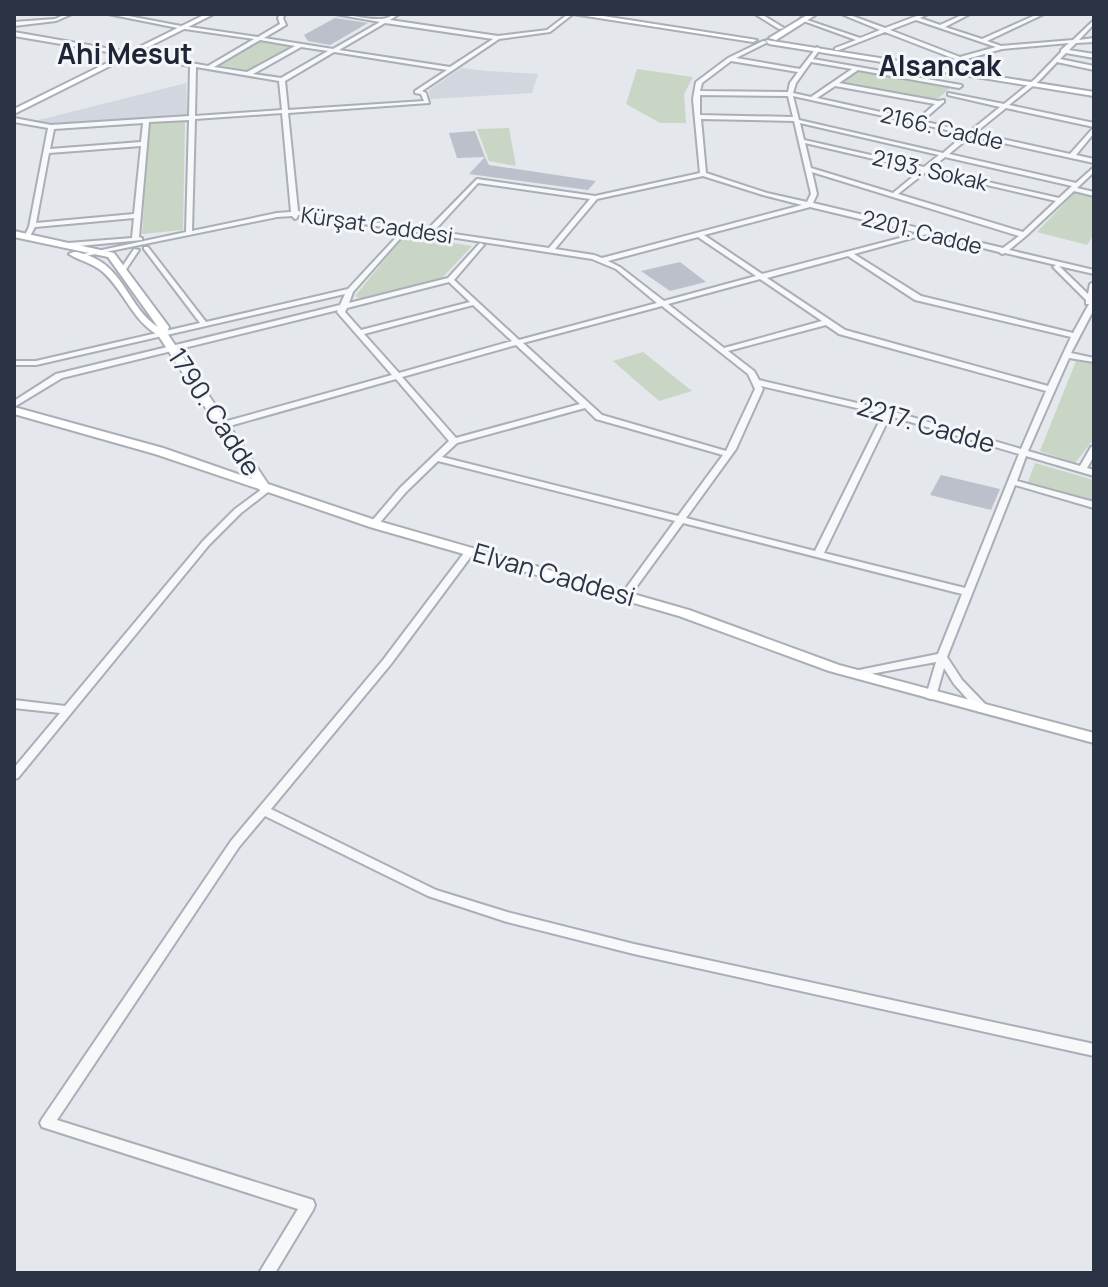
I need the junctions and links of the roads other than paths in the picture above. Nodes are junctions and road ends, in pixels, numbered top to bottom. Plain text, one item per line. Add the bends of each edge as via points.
1 (70, 14) edge
2 (110, 14) edge
3 (202, 14) edge
4 (211, 14) edge
5 (283, 14) edge
6 (337, 14) edge
7 (397, 14) edge
8 (574, 14) edge
9 (599, 14) edge
10 (757, 14) edge
11 (814, 14) edge
12 (843, 14) edge
13 (876, 14) edge
14 (926, 14) edge
15 (968, 14) edge
16 (1042, 14) edge
17 (803, 19) junction
18 (918, 19) junction
19 (56, 20) junction
20 (385, 21) junction
21 (1094, 21) edge
22 (865, 22) junction
23 (14, 24) edge
24 (181, 26) junction
25 (940, 27) junction
26 (786, 28) junction
27 (888, 30) junction
28 (14, 34) edge
29 (25, 37) junction
30 (498, 38) junction
31 (259, 39) junction
32 (763, 39) junction
33 (861, 40) junction
34 (1094, 40) edge
35 (983, 41) junction
36 (1073, 41) junction
37 (301, 45) junction
38 (814, 47) junction
39 (1002, 47) junction
40 (837, 49) junction
41 (334, 51) junction
42 (1063, 51) junction
43 (127, 53) junction
44 (1094, 56) edge
45 (730, 59) junction
46 (960, 59) junction
47 (809, 60) junction
48 (1055, 60) junction
49 (190, 64) junction
50 (942, 64) junction
51 (210, 67) junction
52 (857, 68) junction
53 (1094, 68) edge
54 (451, 69) junction
55 (801, 71) junction
56 (973, 73) junction
57 (248, 74) junction
58 (282, 80) junction
59 (1034, 81) junction
60 (834, 84) junction
61 (959, 86) junction
62 (418, 91) junction
63 (1094, 92) edge
64 (696, 93) junction
65 (790, 94) junction
66 (950, 94) junction
67 (812, 99) junction
68 (403, 103) junction
69 (939, 103) junction
70 (1004, 106) junction
71 (14, 110) edge
72 (284, 111) junction
73 (697, 117) junction
74 (191, 118) junction
75 (14, 120) edge
76 (797, 120) junction
77 (146, 121) junction
78 (917, 123) junction
79 (51, 127) junction
80 (1094, 127) edge
81 (970, 136) junction
82 (802, 141) junction
83 (144, 144) junction
84 (46, 151) junction
85 (946, 156) junction
86 (1072, 156) junction
87 (1094, 161) edge
88 (808, 169) junction
89 (929, 169) junction
90 (1094, 169) edge
91 (703, 174) junction
92 (1074, 187) junction
93 (896, 193) junction
94 (1094, 194) edge
95 (595, 198) junction
96 (1059, 200) junction
97 (809, 205) junction
98 (295, 215) junction
99 (138, 216) junction
100 (33, 225) junction
101 (430, 231) junction
102 (403, 232) junction
103 (925, 233) junction
104 (14, 234) edge
105 (189, 234) junction
106 (700, 235) junction
107 (1024, 235) junction
108 (27, 237) junction
109 (174, 237) junction
110 (135, 239) junction
111 (14, 240) edge
112 (68, 245) junction
113 (481, 245) junction
114 (146, 248) junction
115 (136, 250) junction
116 (550, 251) junction
117 (1002, 252) junction
118 (848, 253) junction
119 (108, 254) junction
120 (88, 258) junction
121 (1034, 259) junction
122 (600, 261) junction
123 (1056, 267) junction
124 (123, 270) junction
125 (1094, 274) edge
126 (764, 277) junction
127 (450, 280) junction
128 (1094, 284) edge
129 (350, 291) junction
130 (474, 303) junction
131 (664, 303) junction
132 (1091, 303) edge
133 (342, 306) junction
134 (828, 322) junction
135 (204, 324) junction
136 (162, 333) junction
137 (358, 333) junction
138 (1075, 336) junction
139 (519, 342) junction
140 (172, 348) junction
141 (724, 350) junction
142 (1067, 355) junction
143 (1094, 360) edge
144 (14, 363) edge
145 (25, 364) junction
146 (14, 372) edge
147 (399, 375) junction
148 (756, 382) junction
149 (1052, 390) junction
150 (587, 405) junction
151 (14, 407) edge
152 (888, 413) junction
153 (223, 425) junction
154 (454, 441) junction
155 (1094, 449) edge
156 (1025, 453) junction
157 (727, 454) junction
158 (436, 458) junction
159 (1082, 470) junction
160 (1094, 473) edge
161 (1012, 482) junction
162 (265, 490) junction
163 (1094, 505) edge
164 (683, 520) junction
165 (374, 524) junction
166 (470, 551) junction
167 (818, 555) junction
168 (967, 592) junction
169 (626, 595) junction
170 (942, 657) junction
171 (854, 674) junction
172 (931, 696) junction
173 (14, 704) edge
174 (983, 709) junction
175 (67, 710) junction
176 (1094, 738) edge
177 (14, 775) edge
178 (263, 810) junction
179 (1094, 1050) edge
180 (267, 1273) edge

1 - 19 street
2 - 24 street
3 - 24 street
4 - 24 street
5 - 31 street via 283,25
6 - 20 street
7 - 20 street
8 - 30 street via 548,31
8 - 32 street
9 - 32 street
10 - 26 street
11 - 17 street
12 - 22 street
13 - 22 street
14 - 18 street
15 - 25 street
16 - 35 street
17 - 26 street
17 - 33 street
18 - 25 street
18 - 27 street
19 - 23 street
19 - 29 street
20 - 30 street
20 - 41 street
21 - 36 street
22 - 27 street
24 - 31 street
24 - 43 street
25 - 35 street
26 - 32 street
26 - 38 street via 794,39
27 - 33 street
27 - 46 street
28 - 29 street
29 - 43 street
30 - 54 street
31 - 37 street
31 - 51 street
32 - 38 street
32 - 45 street
33 - 40 street
34 - 36 street
35 - 39 street
36 - 39 street
36 - 42 street
37 - 41 street
37 - 57 street
38 - 40 street
38 - 47 street
38 - 56 street
39 - 46 street
40 - 50 street
41 - 54 street
41 - 58 street
42 - 44 street
42 - 48 street
43 - 49 street
43 - 71 street
45 - 55 street
45 - 64 street via 699,82
46 - 50 street
47 - 52 street
47 - 55 street
48 - 53 street
48 - 59 street
49 - 51 street
49 - 74 street
50 - 59 street
51 - 57 street
52 - 60 street
52 - 61 street
54 - 62 street
55 - 65 street
56 - 59 street
56 - 61 street
57 - 58 street
58 - 72 street
59 - 63 street
59 - 70 street
60 - 67 street
60 - 69 street
61 - 66 street
62 - 68 street
62 - 68 street via 427,102
64 - 65 street, 2166. Cadde
64 - 73 street
65 - 67 street, 2166. Cadde
65 - 76 street
66 - 69 street
66 - 70 street
67 - 78 street, 2166. Cadde
68 - 72 street
69 - 78 street
70 - 80 street
70 - 81 street
72 - 74 street
72 - 98 street
73 - 76 street
73 - 91 street
74 - 77 street
74 - 105 street
75 - 79 street
76 - 82 street
76 - 85 street
77 - 79 street
77 - 83 street
78 - 81 street, 2166. Cadde
79 - 84 street
80 - 86 street
81 - 85 street
81 - 86 street, 2166. Cadde
82 - 88 street
82 - 89 street, 2193. Sokak
83 - 84 street
83 - 99 street
84 - 100 street
85 - 89 street
85 - 92 street
86 - 87 street, 2166. Cadde
88 - 93 street, 2201. Cadde
88 - 97 street via 814,194
89 - 93 street
89 - 96 street, 2193. Sokak
90 - 92 street
91 - 95 street
91 - 97 street, 2201. Cadde
92 - 94 street
92 - 96 street
93 - 107 street, 2201. Cadde
95 - 101 street via 477,181
95 - 116 street
96 - 107 street
97 - 103 street, 2201. Cadde
97 - 106 street, Kürşat Caddesi
98 - 101 street, Kürşat Caddesi
98 - 102 street, Kürşat Caddesi
98 - 105 street, Kürşat Caddesi
98 - 114 street, Kürşat Caddesi
99 - 100 street
99 - 110 street
100 - 108 street
101 - 116 street, Kürşat Caddesi
102 - 113 street, Kürşat Caddesi
102 - 129 street
103 - 117 street, 2201. Cadde
103 - 118 street
104 - 108 street
105 - 109 street, Kürşat Caddesi
106 - 122 street, Kürşat Caddesi
106 - 126 street
107 - 117 street
108 - 112 street
109 - 110 street
109 - 119 street, Kürşat Caddesi
110 - 112 street
111 - 120 street, Kürşat Caddesi
112 - 119 street
113 - 122 street, Kürşat Caddesi
113 - 127 street
114 - 115 street, Kürşat Caddesi
114 - 135 street
115 - 119 street, Kürşat Caddesi
115 - 124 street
116 - 122 street, Kürşat Caddesi
117 - 121 street, 2201. Cadde
118 - 126 street
118 - 138 street via 918,298
119 - 120 street, Kürşat Caddesi
119 - 124 street, 1790. Cadde
120 - 136 street, 1790. Cadde via 113,274 151,329
121 - 123 street, 2201. Cadde
121 - 125 street, 2201. Cadde
122 - 131 street via 618,268
123 - 125 street, 2201. Cadde
123 - 132 street
124 - 136 street, 1790. Cadde via 164,327
126 - 131 street
126 - 134 street
127 - 130 street
127 - 133 street
128 - 132 street
129 - 133 street
129 - 135 street
130 - 137 street
130 - 139 street
131 - 139 street
131 - 141 street
132 - 138 street
133 - 137 street via 343,316
133 - 140 street
134 - 141 street
134 - 149 street via 852,335
135 - 136 street
136 - 140 street, 1790. Cadde
136 - 145 street
137 - 147 street
138 - 142 street
139 - 147 street
139 - 150 street
140 - 151 street via 53,378
140 - 153 street, 1790. Cadde
141 - 148 street
142 - 143 street
142 - 149 street
144 - 145 street
145 - 146 street
147 - 153 street
147 - 154 street
148 - 152 street, 2217. Cadde
148 - 157 street via 759,389 748,418
149 - 156 street
150 - 154 street
150 - 157 street via 599,417
151 - 162 street, Elvan Caddesi
152 - 156 street, 2217. Cadde
152 - 167 street
153 - 162 street, 1790. Cadde
154 - 158 street
155 - 159 street
156 - 159 street, 2217. Cadde
156 - 161 street
157 - 164 street
158 - 164 street
158 - 165 street
159 - 160 street, 2217. Cadde
161 - 163 street
161 - 168 street
162 - 165 street, Elvan Caddesi
162 - 175 street via 206,543
164 - 167 street
164 - 169 street
165 - 166 street, Elvan Caddesi
166 - 169 street, Elvan Caddesi
166 - 178 street via 387,662
167 - 168 street
168 - 170 street
169 - 171 street, Elvan Caddesi
170 - 171 street
170 - 172 street
170 - 174 street
171 - 172 street, Elvan Caddesi
172 - 174 street, Elvan Caddesi
173 - 175 street
174 - 176 street, Elvan Caddesi
175 - 177 street
178 - 179 street via 432,893 507,917
178 - 180 street via 47,1123 308,1205

